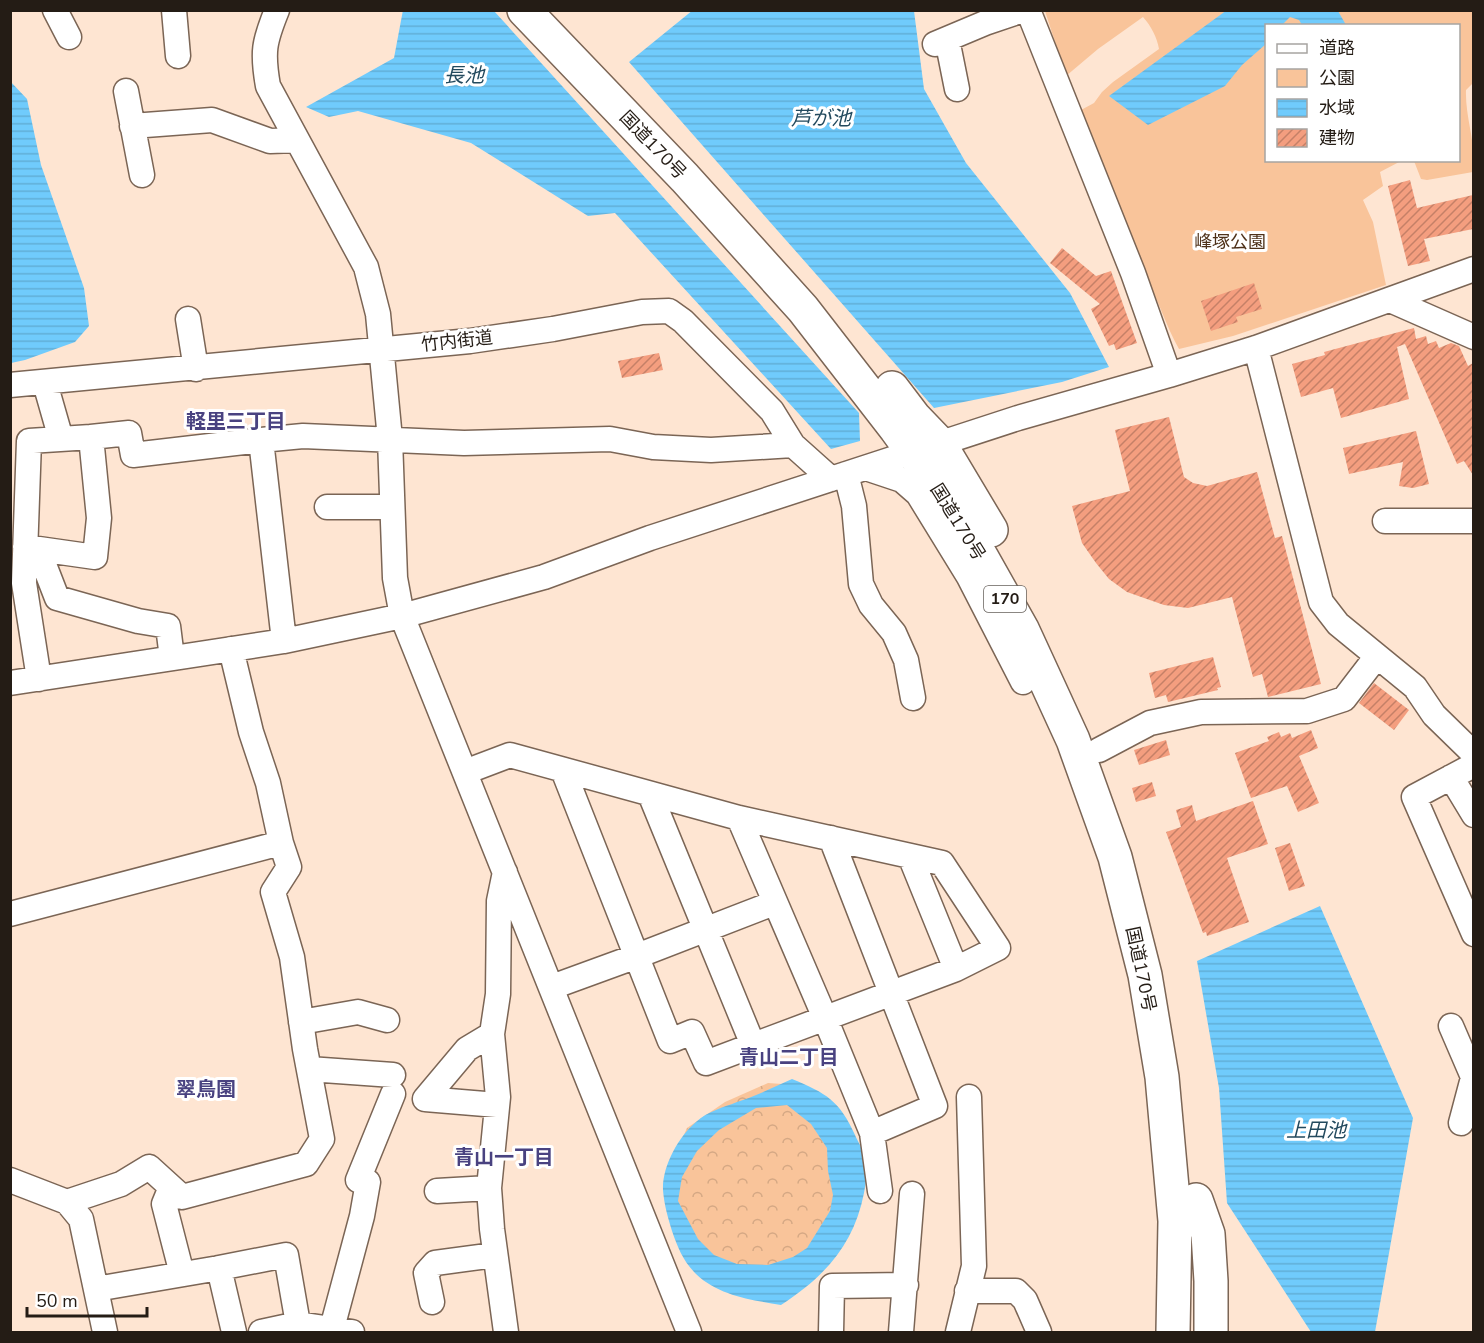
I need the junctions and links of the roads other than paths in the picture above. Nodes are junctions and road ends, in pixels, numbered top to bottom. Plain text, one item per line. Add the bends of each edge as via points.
1 (55, 10) edge
2 (174, 10) edge
3 (277, 10) edge
4 (524, 10) edge
5 (552, 10) edge
6 (1023, 10) edge
7 (1028, 10) edge
8 (69, 37) dead end
9 (178, 56) dead end
10 (957, 89) dead end
11 (126, 91) dead end
12 (132, 126) junction
13 (297, 140) junction
14 (142, 176) dead end
15 (1473, 269) edge
16 (1390, 300) junction
17 (188, 320) dead end
18 (1473, 337) edge
19 (1256, 348) junction
20 (382, 350) junction
21 (196, 369) junction
22 (1169, 375) junction
23 (45, 383) junction
24 (10, 386) edge
25 (91, 437) junction
26 (61, 439) junction
27 (390, 439) junction
28 (261, 440) junction
29 (793, 445) junction
30 (926, 448) junction
31 (848, 474) junction
32 (19, 477) edge
33 (327, 507) dead end
34 (392, 507) junction
35 (1386, 521) dead end
36 (1473, 523) edge
37 (31, 548) junction
38 (17, 584) edge
39 (402, 616) junction
40 (284, 641) junction
41 (231, 649) junction
42 (1377, 656) junction
43 (172, 658) junction
44 (39, 679) junction
45 (1023, 682) dead end
46 (10, 683) edge
47 (914, 698) dead end
48 (1099, 750) junction
49 (1473, 754) edge
50 (1473, 765) edge
51 (563, 770) junction
52 (465, 772) junction
53 (1451, 777) junction
54 (650, 794) junction
55 (1473, 815) edge
56 (739, 818) junction
57 (831, 838) junction
58 (281, 843) junction
59 (910, 856) junction
60 (505, 872) junction
61 (774, 903) junction
62 (10, 914) edge
63 (705, 930) junction
64 (1473, 934) edge
65 (637, 956) junction
66 (956, 969) junction
67 (552, 987) junction
68 (891, 994) junction
69 (825, 1018) junction
70 (387, 1020) dead end
71 (301, 1022) junction
72 (1451, 1026) dead end
73 (492, 1034) junction
74 (753, 1045) junction
75 (309, 1069) junction
76 (1473, 1075) edge
77 (969, 1097) dead end
78 (498, 1105) junction
79 (1461, 1123) dead end
80 (872, 1133) junction
81 (1170, 1171) junction
82 (11, 1175) edge
83 (171, 1187) junction
84 (489, 1188) junction
85 (437, 1191) dead end
86 (880, 1191) dead end
87 (912, 1194) dead end
88 (1196, 1200) junction
89 (67, 1202) junction
90 (495, 1255) junction
91 (219, 1268) junction
92 (182, 1274) junction
93 (906, 1285) junction
94 (96, 1289) junction
95 (967, 1291) junction
96 (432, 1302) dead end
97 (298, 1324) junction
98 (338, 1331) edge
99 (105, 1332) edge
100 (234, 1332) edge
101 (261, 1332) edge
102 (506, 1332) edge
103 (689, 1332) edge
104 (831, 1332) edge
105 (902, 1332) edge
106 (958, 1332) edge
107 (1039, 1332) edge
108 (1155, 1332) edge
109 (1173, 1332) edge
110 (1194, 1332) edge
111 (1211, 1332) edge

1 - 8 street
2 - 9 street
3 - 13 street via 263,58 268,86
4 - 30 highway, 国道170号 / 170 via 685,178
5 - 30 highway, 国道170号 / 170 via 819,295 914,417
6 - 10 street via 941,42
7 - 22 street via 1133,273
11 - 12 street
12 - 13 street via 212,120 270,141
12 - 14 street
13 - 20 street via 366,267
15 - 16 street
16 - 18 street
16 - 19 street
17 - 21 street
19 - 22 street
19 - 42 street via 1321,602 1338,624
20 - 21 street, 竹内街道
20 - 27 street
20 - 29 street, 竹内街道 via 669,311 772,411
21 - 23 street, 竹内街道
22 - 30 street
23 - 24 street, 竹内街道
23 - 26 street
25 - 26 street
25 - 28 street via 129,434 133,455
25 - 37 street via 99,518 95,557
26 - 32 street via 29,441
27 - 28 street via 303,436
27 - 29 street via 464,443 610,439 653,447 711,450
27 - 34 street
28 - 40 street
29 - 31 street, 竹内街道
30 - 31 street
30 - 48 highway, 国道170号 / 170 via 975,500 1040,618
30 - 81 highway, 国道170号 / 170 via 955,510 1022,629 1072,740 1115,857 1145,975 1162,1077
31 - 39 street via 544,577
31 - 45 street via 902,480 918,494 969,577
31 - 47 street via 861,584 871,605 894,633 906,660
32 - 37 street
33 - 34 street
34 - 39 street via 395,578
35 - 36 street
37 - 38 street
37 - 43 street via 57,598 168,626
38 - 44 street
39 - 40 street
39 - 52 street
40 - 41 street
41 - 43 street
41 - 58 street
42 - 48 street via 1344,699 1307,711 1201,712 1150,723
42 - 49 street via 1415,687 1434,715
43 - 44 street
44 - 46 street
48 - 88 highway, 国道170号 / 170 via 1134,851 1164,971 1183,1074
50 - 53 street
51 - 52 street via 510,755
51 - 54 street
51 - 65 street
52 - 60 street
53 - 55 street
53 - 64 street via 1413,797
54 - 56 street
54 - 63 street
56 - 57 street
56 - 61 street
57 - 59 street
57 - 68 street
58 - 62 street
58 - 71 street via 289,867 273,892 292,957
59 - 66 street
59 - 66 street via 942,863 998,948
60 - 67 street
60 - 73 street via 499,901 498,994
61 - 63 street
61 - 69 street
63 - 65 street
63 - 74 street
65 - 67 street
65 - 74 street via 670,1041 692,1032 706,1063
66 - 68 street
67 - 103 street
68 - 69 street
68 - 80 street via 935,1107
69 - 74 street
69 - 80 street
70 - 71 street via 358,1012
71 - 75 street
72 - 76 street
73 - 78 street
73 - 78 street via 467,1049 425,1099
75 - 83 street via 322,1139 306,1164 182,1197
75 - 98 street via 393,1084 358,1180 368,1182
76 - 79 street
77 - 95 street via 974,1266
78 - 84 street
80 - 86 street
81 - 108 highway via 1161,1224
81 - 109 highway, 国道170号 / 170 via 1175,1221
82 - 89 street
83 - 89 street via 149,1167 121,1184
83 - 92 street via 164,1204
84 - 85 street
84 - 90 street
87 - 93 street
88 - 110 highway, 国道170号 / 170
88 - 111 highway via 1208,1234
89 - 94 street via 81,1219
90 - 96 street via 435,1263 426,1273
90 - 102 street
91 - 92 street
91 - 97 street via 286,1255
91 - 100 street
92 - 94 street
93 - 104 street via 832,1286
93 - 105 street
94 - 99 street
95 - 106 street
95 - 107 street via 1016,1291 1025,1300
97 - 98 street
97 - 101 street

